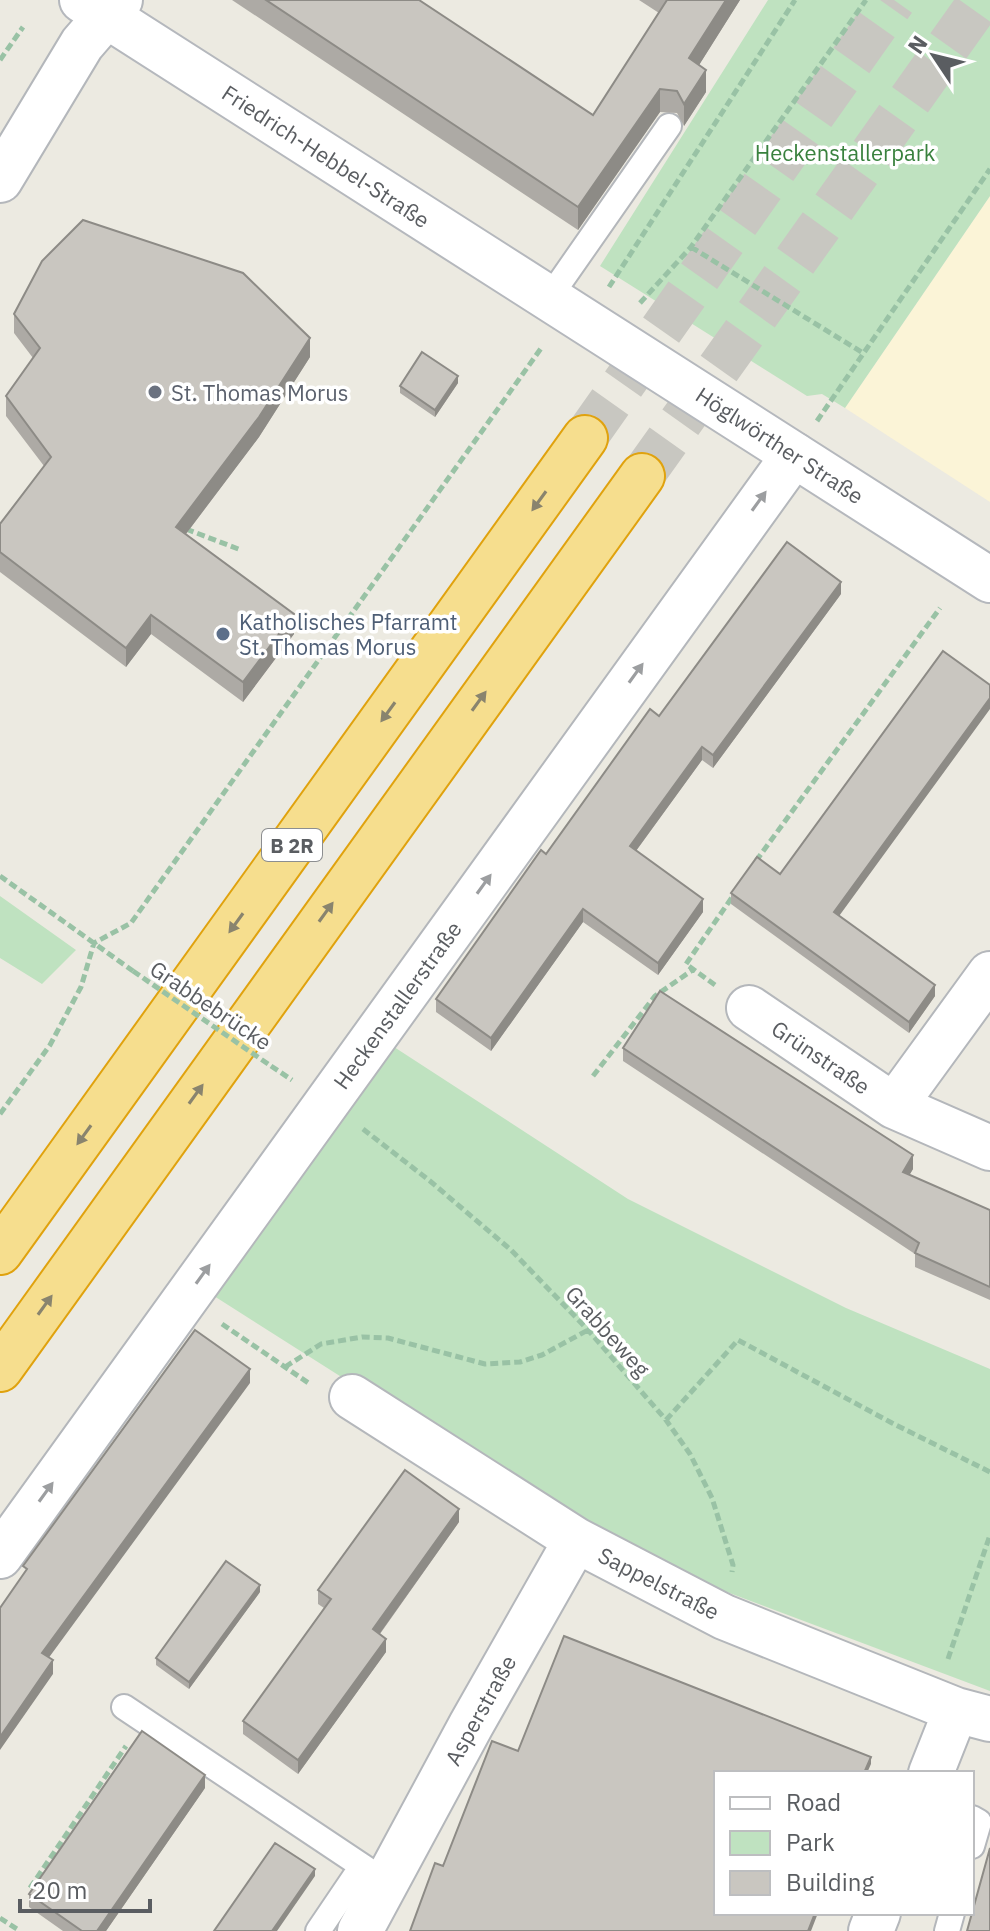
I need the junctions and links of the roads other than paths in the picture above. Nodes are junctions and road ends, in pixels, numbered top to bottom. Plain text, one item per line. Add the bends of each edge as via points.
1 (103, 5) edge
2 (669, 126) edge
3 (0, 180) edge
4 (555, 316) junction
5 (585, 438) tunnel mouth
6 (805, 438) junction
7 (642, 476) tunnel mouth
8 (990, 580) edge
9 (990, 974) edge
10 (749, 1008) road end
11 (894, 1106) junction
12 (990, 1148) edge
13 (0, 1252) edge
14 (0, 1369) edge
15 (352, 1397) road end
16 (576, 1540) junction
17 (0, 1556) edge
18 (960, 1710) edge
19 (134, 1714) road end
20 (932, 1771) edge
21 (974, 1819) edge
22 (974, 1839) edge
23 (374, 1874) junction
24 (318, 1931) edge
25 (360, 1931) edge

1 - 3 street
1 - 4 street, Friedrich-Hebbel-Straße
2 - 4 lane
4 - 6 street, Höglwörther Straße
5 -> 13 highway, B 2R
6 - 8 street, Höglwörther Straße
17 -> 6 street, Heckenstallerstraße
14 -> 7 highway
9 - 11 street, Grünstraße
10 - 11 street, Grünstraße
11 - 12 street, Grünstraße
15 - 16 street, Sappelstraße
16 - 18 street, Sappelstraße via 724,1617
16 - 23 street, Asperstraße
18 - 20 street
19 - 23 lane
21 - 22 lane via 979,1822
23 - 24 lane
23 - 25 street, Asperstraße

